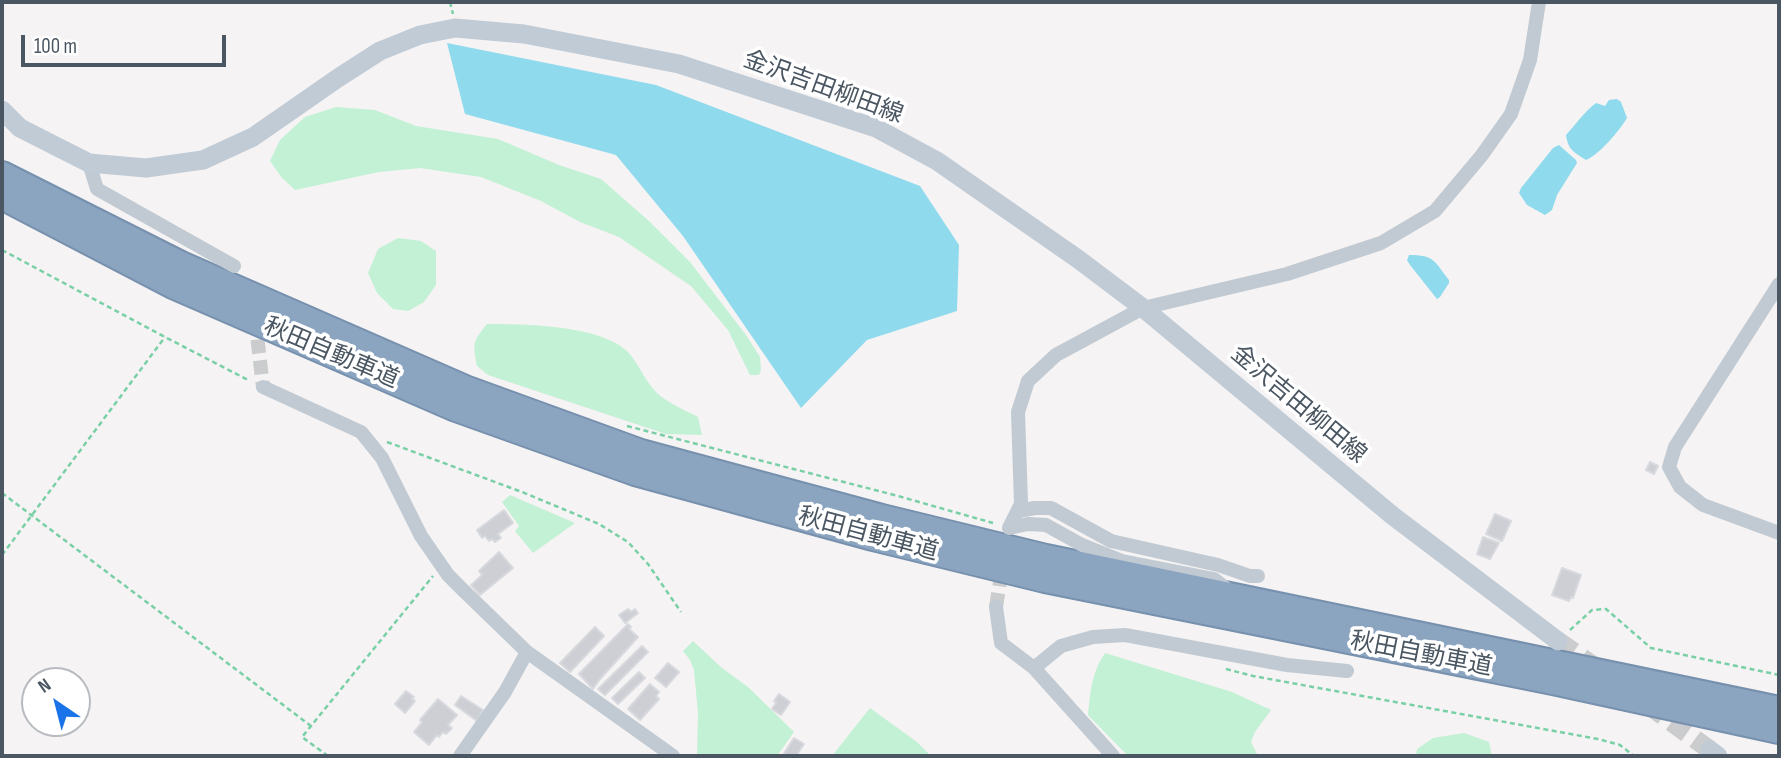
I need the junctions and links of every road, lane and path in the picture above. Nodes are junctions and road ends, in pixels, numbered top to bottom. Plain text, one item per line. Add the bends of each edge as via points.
1 (1539, 2) edge
2 (2, 110) edge
3 (89, 163) junction
4 (2, 175) edge
5 (2, 196) edge
6 (2, 250) edge
7 (234, 266) dead end
8 (1779, 284) edge
9 (1143, 308) junction
10 (164, 337) junction
11 (262, 387) joint
12 (621, 424) dead end
13 (361, 432) junction
14 (2, 492) edge
15 (1018, 511) junction
16 (32, 515) junction
17 (1009, 528) junction
18 (1779, 533) edge
19 (2, 555) edge
20 (442, 565) junction
21 (1258, 576) dead end
22 (1239, 598) junction
23 (996, 607) tunnel mouth
24 (681, 612) dead end
25 (1558, 641) joint
26 (527, 652) junction
27 (1034, 668) junction
28 (1227, 669) dead end
29 (1347, 671) dead end
30 (1779, 675) edge
31 (1779, 710) edge
32 (311, 726) junction
33 (1779, 730) edge
34 (328, 756) edge
35 (460, 756) edge
36 (673, 756) edge
37 (1113, 756) edge
38 (1634, 756) edge

1 - 9 street via 1530,60 1511,114 1434,211 1381,243 1299,271
2 - 3 main road, 金沢吉田柳田線 via 20,128
3 - 7 street via 97,189
3 - 9 main road, 金沢吉田柳田線 via 146,168 203,160 253,136 380,51 420,35 455,28 524,34 679,64 876,128 937,161
4 - 22 highway, 秋田自動車道 via 181,265 465,389 641,453 894,522
5 - 33 highway, 秋田自動車道 via 173,285 456,408 635,472 1045,579
6 - 10 path
8 - 18 street via 1675,447 1669,467 1680,487 1703,505
9 - 15 street via 1056,355 1028,381 1018,412
9 - 25 main road, 金沢吉田柳田線 via 1393,516
10 - 11 path
10 - 16 path
11 - 13 street
12 - 17 path
13 - 20 street via 382,458 421,536
13 - 24 path via 599,524 628,542
14 - 16 path
15 - 17 street
15 - 21 street via 1051,508 1111,541
16 - 19 path
16 - 32 path
17 - 22 street via 1046,525 1122,561 1214,579
20 - 26 street
20 - 32 path
22 - 31 highway, 秋田自動車道
23 - 27 street via 1001,643
25 - 30 path via 1592,610 1606,609 1651,648
26 - 35 street
26 - 36 street
27 - 29 street via 1061,646 1125,635 1287,665
27 - 37 street
28 - 38 path via 1598,739 1620,745
32 - 34 path via 302,737

